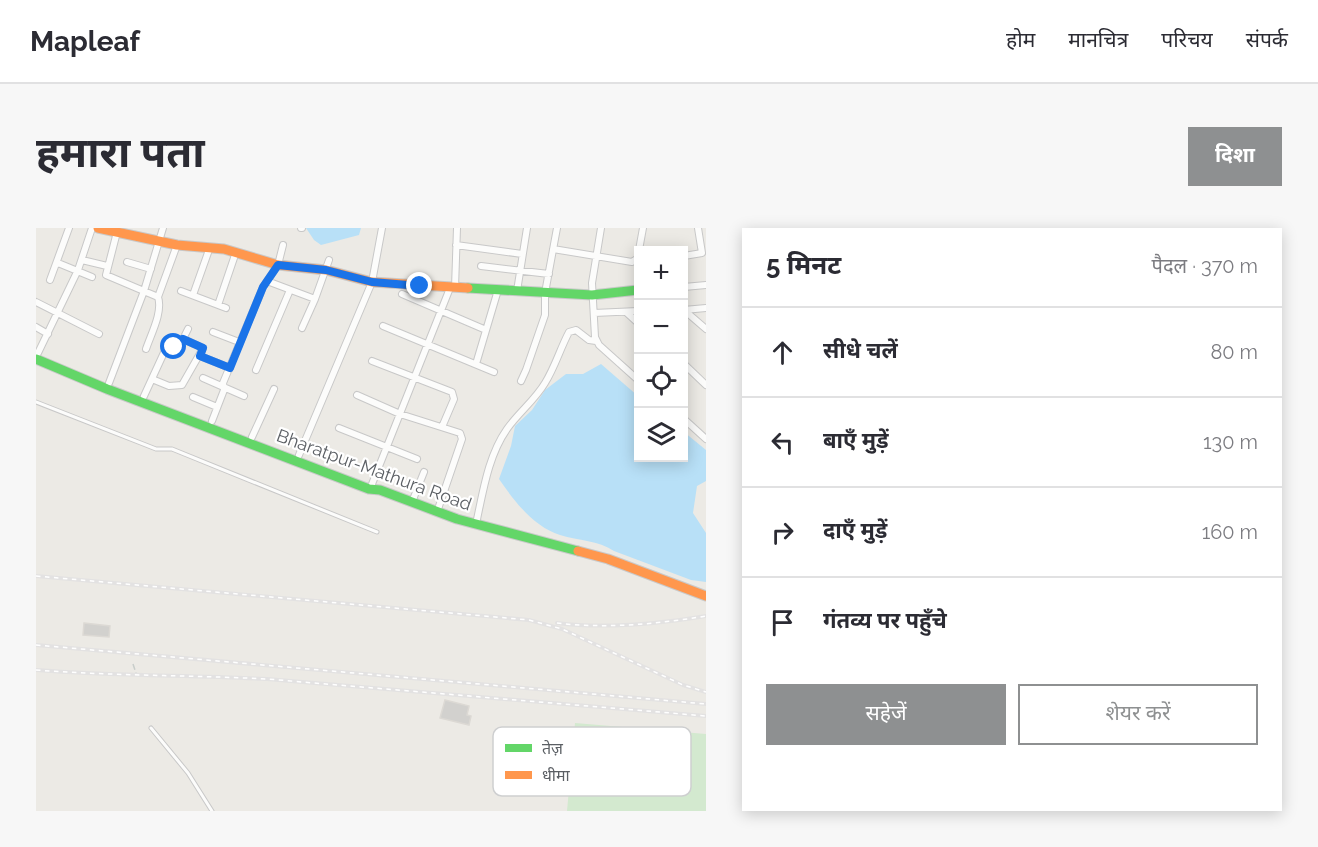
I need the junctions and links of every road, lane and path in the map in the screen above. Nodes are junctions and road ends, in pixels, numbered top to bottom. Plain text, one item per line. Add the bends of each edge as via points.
1 (69, 228) edge
2 (92, 228) edge
3 (98, 228) edge
4 (163, 228) edge
5 (382, 228) edge
6 (457, 228) edge
7 (527, 228) edge
8 (557, 228) edge
9 (601, 228) edge
10 (642, 228) edge
11 (698, 228) edge
12 (117, 232) junction
13 (159, 241) junction
14 (177, 244) junction
15 (283, 245) dead end
16 (456, 245) junction
17 (640, 246) edge
18 (210, 247) junction
19 (553, 249) junction
20 (236, 252) junction
21 (704, 252) edge
22 (522, 254) junction
23 (596, 255) junction
24 (688, 255) edge
25 (82, 260) junction
26 (329, 260) dead end
27 (634, 261) edge
28 (127, 262) dead end
29 (58, 263) junction
30 (278, 265) junction
31 (107, 266) junction
32 (481, 266) dead end
33 (151, 269) junction
34 (78, 270) junction
35 (326, 270) junction
36 (519, 271) junction
37 (549, 274) junction
38 (92, 277) dead end
39 (50, 280) dead end
40 (267, 281) junction
41 (372, 282) junction
42 (706, 285) edge
43 (688, 287) edge
44 (452, 288) junction
45 (290, 290) junction
46 (498, 290) junction
47 (144, 291) junction
48 (181, 291) dead end
49 (517, 291) junction
50 (634, 291) edge
51 (545, 293) junction
52 (402, 294) dead end
53 (193, 295) junction
54 (592, 295) junction
55 (158, 297) junction
56 (315, 299) junction
57 (36, 302) edge
58 (218, 305) junction
59 (706, 308) edge
60 (226, 309) dead end
61 (688, 310) edge
62 (634, 311) edge
63 (440, 312) junction
64 (626, 312) junction
65 (594, 313) junction
66 (58, 314) junction
67 (688, 314) edge
68 (634, 319) edge
69 (383, 326) dead end
70 (36, 327) edge
71 (302, 328) dead end
72 (188, 329) dead end
73 (486, 330) junction
74 (706, 330) edge
75 (213, 332) dead end
76 (48, 334) junction
77 (99, 334) dead end
78 (183, 339) junction
79 (596, 340) junction
80 (239, 342) junction
81 (428, 344) junction
82 (146, 349) dead end
83 (37, 355) edge
84 (200, 356) junction
85 (372, 361) dead end
86 (476, 364) junction
87 (61, 367) junction
88 (230, 368) junction
89 (688, 368) edge
90 (256, 370) dead end
91 (494, 372) dead end
92 (634, 375) edge
93 (203, 378) dead end
94 (152, 379) junction
95 (414, 379) junction
96 (520, 381) dead end
97 (110, 383) junction
98 (706, 385) edge
99 (223, 386) junction
100 (274, 389) dead end
101 (357, 395) dead end
102 (144, 396) junction
103 (244, 396) dead end
104 (193, 398) dead end
105 (36, 402) edge
106 (158, 404) junction
107 (217, 407) junction
108 (400, 414) junction
109 (212, 421) junction
110 (688, 423) edge
111 (442, 427) junction
112 (339, 428) dead end
113 (252, 436) junction
114 (706, 439) edge
115 (388, 447) junction
116 (299, 455) junction
117 (417, 459) dead end
118 (424, 471) dead end
119 (376, 487) junction
120 (411, 503) junction
121 (437, 512) junction
122 (476, 524) junction
123 (377, 532) dead end
124 (706, 594) edge
125 (133, 664) dead end
126 (136, 673) dead end
127 (151, 728) dead end
128 (212, 811) edge

1 - 29 street
2 - 25 street
3 - 12 main road
4 - 13 street
5 - 41 street
6 - 16 street
7 - 22 street
8 - 19 street
9 - 23 street
10 - 17 street
11 - 21 street
12 - 13 main road
12 - 31 street
13 - 14 main road
13 - 33 street
14 - 18 main road
14 - 55 street
15 - 30 street
16 - 22 street
16 - 44 street
18 - 20 main road
18 - 53 street
19 - 23 street
19 - 37 street
20 - 30 main road
20 - 58 street
21 - 24 street
22 - 36 street
23 - 27 street
23 - 54 street
25 - 31 street
25 - 34 street
26 - 35 street
28 - 33 street
29 - 34 street
29 - 39 street
30 - 35 main road
30 - 40 street
31 - 47 street via 107,276
32 - 36 street
33 - 47 street
34 - 38 street
34 - 66 street
35 - 41 main road
35 - 56 street
36 - 37 street
36 - 49 street
37 - 51 street
40 - 45 street
40 - 80 street
41 - 44 main road
41 - 116 street
42 - 43 street
44 - 46 main road
44 - 63 street
45 - 56 street
45 - 90 street
46 - 49 main road
46 - 73 street
47 - 55 street
47 - 97 street
48 - 53 street
49 - 51 main road
50 - 54 main road
51 - 54 main road
51 - 96 street via 545,315
52 - 63 street
53 - 58 street
54 - 65 street
55 - 82 street via 160,307
56 - 71 street
57 - 66 street
58 - 60 street
59 - 61 street
62 - 64 street
63 - 73 street
63 - 81 street
64 - 65 street
64 - 68 street
65 - 79 street
66 - 76 street
66 - 77 street
67 - 74 street
69 - 81 street
70 - 76 street
72 - 78 street
73 - 86 street
75 - 80 street
76 - 83 street
78 - 84 street via 201,346
78 - 94 street via 179,346 167,346
79 - 92 street
79 - 122 street via 589,340 576,330 569,333 544,385 507,429 496,450
80 - 88 street
81 - 86 street
81 - 95 street
83 - 87 main road, Bharatpur-Mathura Road
84 - 88 street
84 - 94 street via 182,385 169,386
85 - 95 street
86 - 91 street
87 - 97 main road, Bharatpur-Mathura Road
87 - 106 main road, Bharatpur-Mathura Road
88 - 99 street
89 - 98 street
93 - 99 street
94 - 102 street
95 - 108 street
95 - 111 street via 455,396
97 - 102 main road, Bharatpur-Mathura Road
99 - 103 street
99 - 107 street
100 - 113 street
101 - 108 street
102 - 106 main road, Bharatpur-Mathura Road
104 - 107 street
105 - 123 lane via 156,449 172,449
106 - 109 main road, Bharatpur-Mathura Road
106 - 119 main road, Bharatpur-Mathura Road via 369,489
107 - 109 street
108 - 111 street
108 - 115 street
109 - 113 main road, Bharatpur-Mathura Road
110 - 114 street
111 - 121 street via 460,433 462,439
112 - 115 street
113 - 116 main road, Bharatpur-Mathura Road
115 - 117 street
115 - 119 street
116 - 119 main road, Bharatpur-Mathura Road
118 - 120 street
119 - 120 main road, Bharatpur-Mathura Road
120 - 121 main road, Bharatpur-Mathura Road
121 - 122 main road, Bharatpur-Mathura Road
122 - 124 main road, Bharatpur-Mathura Road via 608,559
125 - 126 path
127 - 128 lane via 188,773

